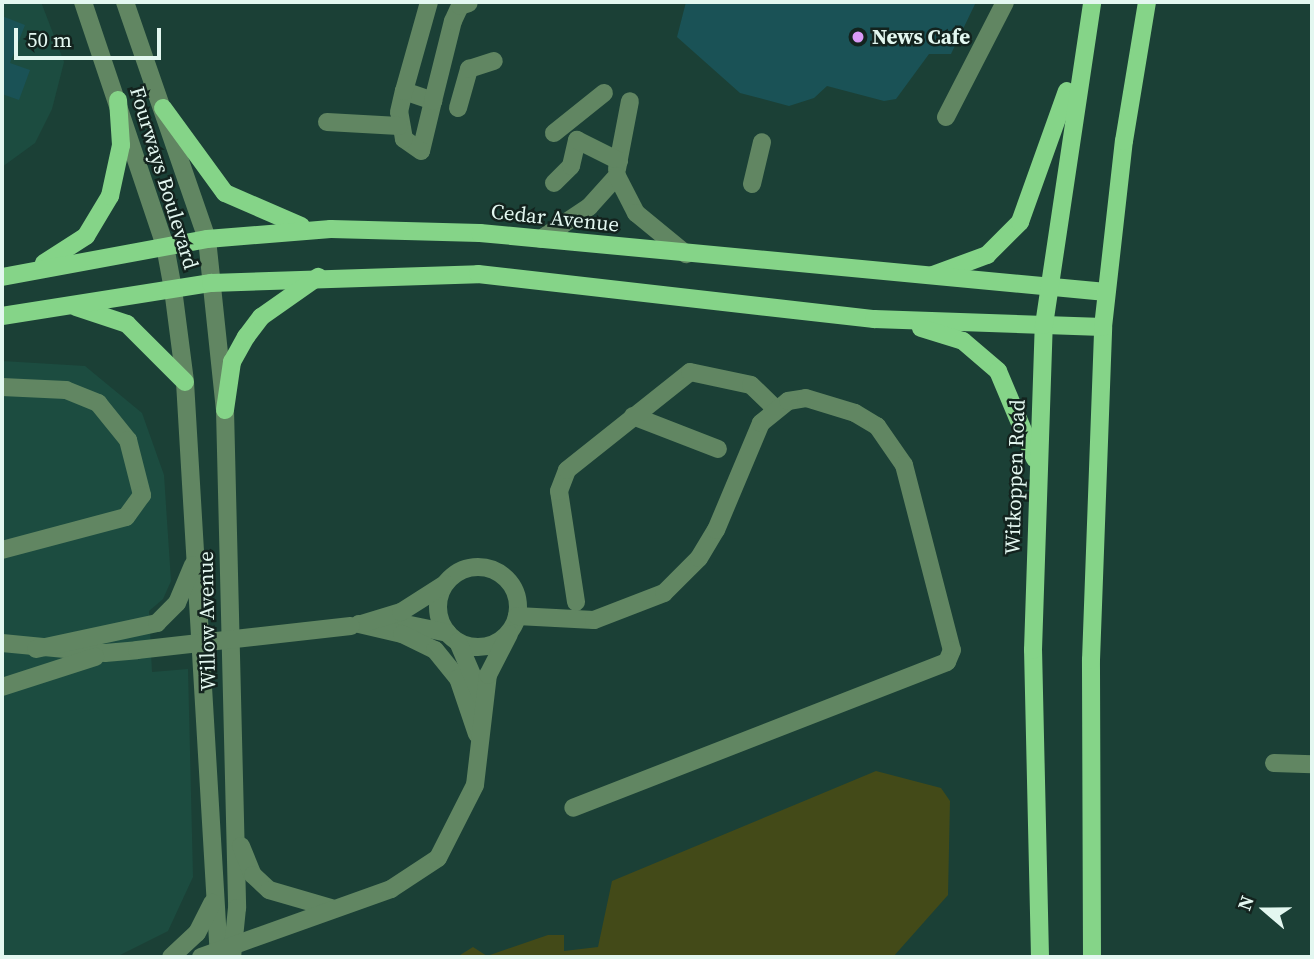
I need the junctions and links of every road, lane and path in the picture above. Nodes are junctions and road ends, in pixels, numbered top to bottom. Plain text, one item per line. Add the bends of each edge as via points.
1 (83, 2) edge
2 (125, 2) edge
3 (429, 2) edge
4 (1005, 2) edge
5 (1092, 2) edge
6 (1147, 2) edge
7 (469, 3) edge
8 (1084, 34) junction
9 (494, 61) dead end
10 (404, 92) junction
11 (604, 93) dead end
12 (118, 100) junction
13 (433, 101) junction
14 (630, 101) dead end
15 (163, 108) junction
16 (458, 108) dead end
17 (946, 117) dead end
18 (327, 122) dead end
19 (399, 126) junction
20 (554, 133) dead end
21 (762, 142) dead end
22 (618, 168) junction
23 (554, 183) dead end
24 (752, 184) dead end
25 (331, 229) junction
26 (208, 239) junction
27 (541, 239) junction
28 (166, 246) junction
29 (686, 254) junction
30 (22, 272) junction
31 (321, 275) junction
32 (2, 277) edge
33 (919, 279) junction
34 (211, 283) junction
35 (173, 289) junction
36 (1047, 290) junction
37 (1106, 292) junction
38 (68, 304) junction
39 (2, 316) edge
40 (874, 318) junction
41 (1044, 325) junction
42 (1103, 327) junction
43 (185, 382) junction
44 (2, 387) edge
45 (775, 408) junction
46 (225, 410) junction
47 (634, 416) junction
48 (718, 449) dead end
49 (1038, 465) junction
50 (2, 550) edge
51 (196, 555) junction
52 (445, 584) junction
53 (576, 602) dead end
54 (517, 616) junction
55 (362, 623) junction
56 (509, 634) junction
57 (453, 638) junction
58 (2, 643) edge
59 (36, 649) junction
60 (105, 653) junction
61 (2, 687) edge
62 (484, 701) junction
63 (479, 741) junction
64 (1274, 763) dead end
65 (1312, 764) edge
66 (573, 808) dead end
67 (235, 829) junction
68 (213, 901) junction
69 (334, 908) junction
70 (221, 953) edge
71 (171, 957) edge
72 (1040, 957) edge
73 (1092, 957) edge

1 - 12 street, Fourways Boulevard
2 - 15 street, Fourways Boulevard
3 - 10 street
4 - 17 street
5 - 8 main road, Witkoppen Road
6 - 37 main road
7 - 13 street via 460,6 453,21
8 - 33 main road via 1044,168 1020,222 987,255 965,267
8 - 36 main road, Witkoppen Road
9 - 16 street via 469,69
10 - 13 street
10 - 19 street
11 - 20 street
12 - 28 street, Fourways Boulevard
12 - 30 main road via 117,172 98,219 72,248
13 - 19 street via 421,151 404,139
14 - 22 street
15 - 25 main road via 225,193 293,225
15 - 26 street, Fourways Boulevard
18 - 19 street
21 - 24 street
22 - 23 street via 577,139 571,166
22 - 27 street via 589,207
22 - 29 street via 636,213
25 - 26 main road, Cedar Avenue
25 - 27 main road, Cedar Avenue
26 - 28 main road, Cedar Avenue
26 - 34 street, Fourways Boulevard
27 - 29 main road, Cedar Avenue
28 - 30 main road, Cedar Avenue
28 - 35 street, Fourways Boulevard
29 - 33 main road, Cedar Avenue
30 - 32 main road, Cedar Avenue
31 - 34 main road
31 - 40 main road via 478,274
31 - 46 main road via 261,317 246,337 232,362
33 - 36 main road, Cedar Avenue
34 - 35 main road
34 - 46 street, Willow Avenue
35 - 38 main road
35 - 43 street, Willow Avenue
36 - 37 main road, Cedar Avenue
36 - 41 main road, Witkoppen Road
37 - 42 main road
38 - 39 main road
38 - 43 main road via 127,324
40 - 41 main road
40 - 49 main road via 946,334 978,351 998,371
41 - 42 main road
41 - 49 main road, Witkoppen Road
42 - 73 main road via 1091,660
43 - 51 street, Willow Avenue
44 - 50 street via 66,390 98,403 128,440 142,495 126,517
45 - 47 street via 751,385 690,372
45 - 54 street via 761,423 716,530 699,558 664,593 594,620
45 - 66 street via 806,398 831,404 877,426 893,444 920,520 952,655 908,679
46 - 67 street, Willow Avenue
47 - 48 street
47 - 53 street via 562,480
49 - 72 main road, Witkoppen Road via 1033,650
51 - 59 street via 177,603 157,623
51 - 68 street, Willow Avenue
52 - 54 street via 464,569 489,568 510,582
52 - 55 street via 401,612
52 - 57 street via 438,609
54 - 56 street
55 - 57 street
55 - 60 street, bridge
55 - 63 street via 402,634 435,650 458,678
56 - 57 street via 485,647
56 - 62 street via 488,675
57 - 62 street
58 - 59 street
59 - 60 street
60 - 61 street
62 - 63 street
63 - 69 street via 475,785 438,858 391,889
64 - 65 street
67 - 69 street via 246,863 269,890
67 - 70 street, Willow Avenue
68 - 70 street, Willow Avenue
68 - 71 street via 197,933
69 - 70 street

